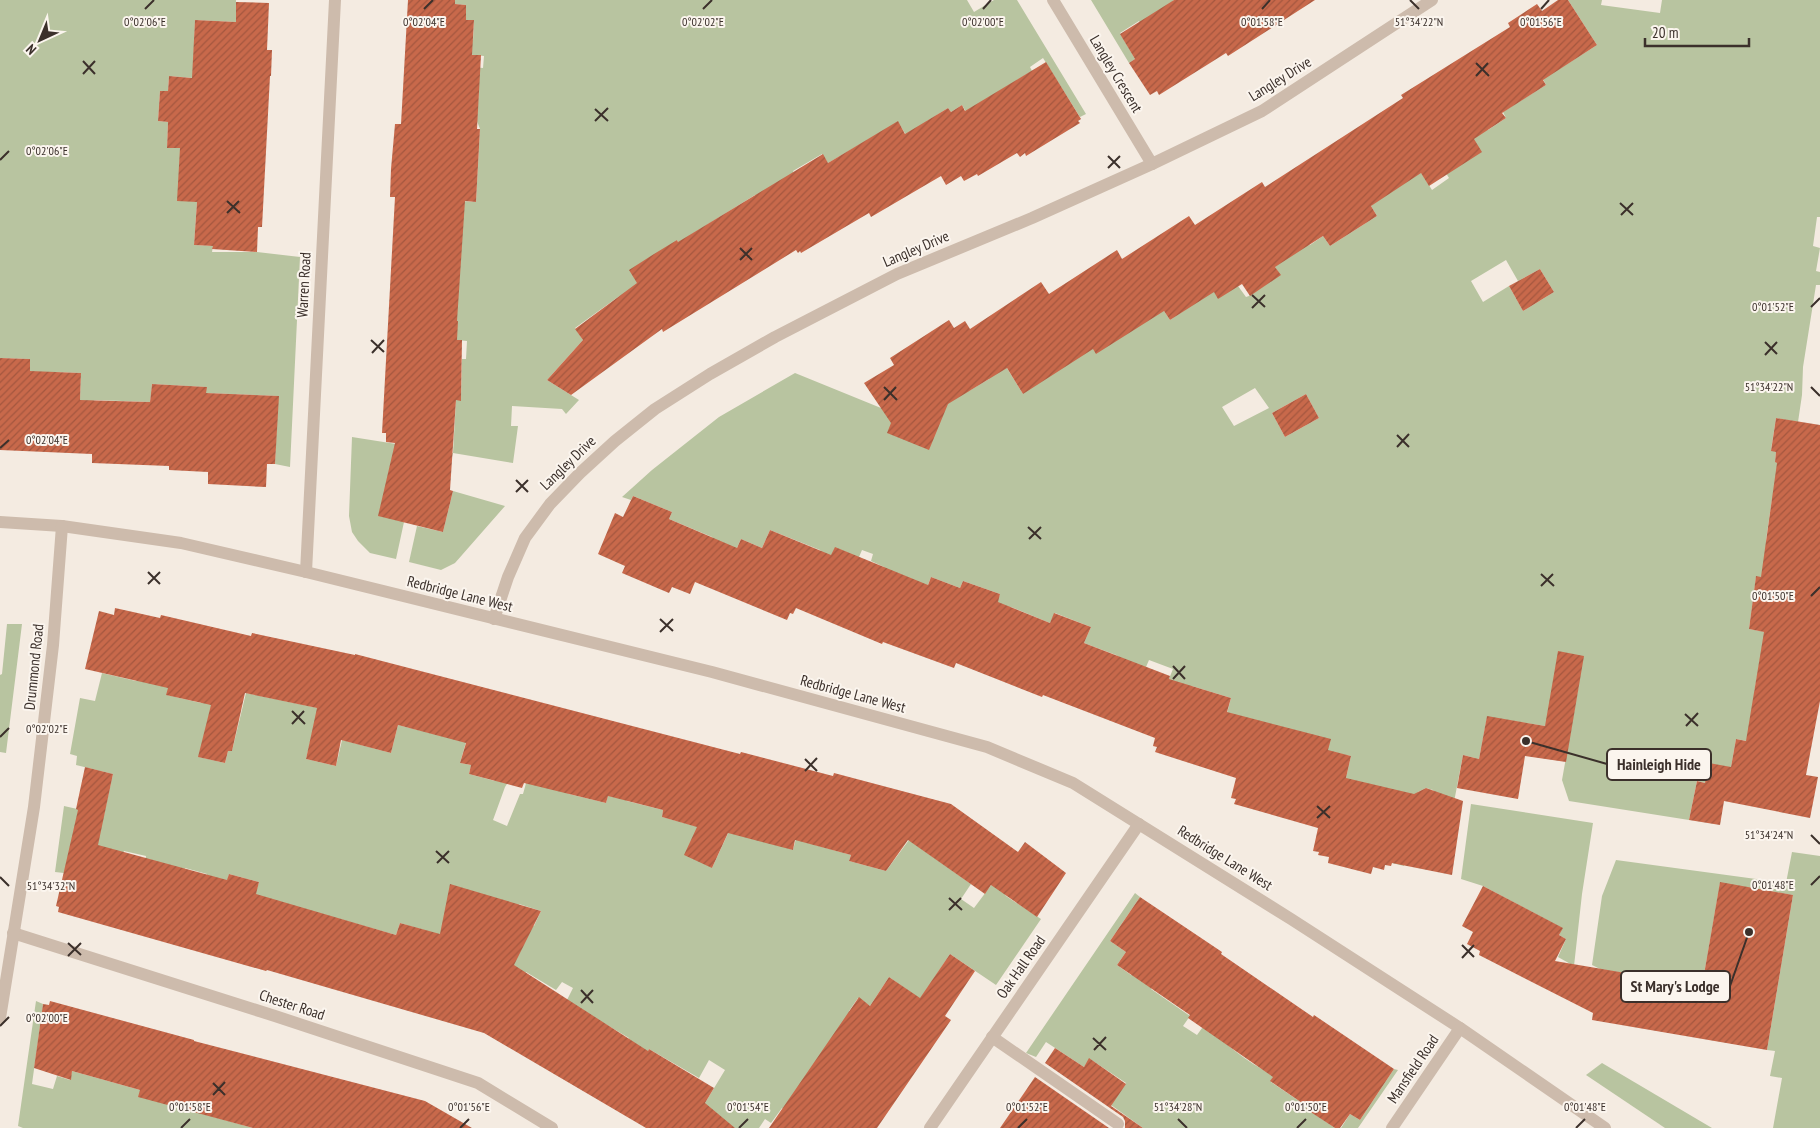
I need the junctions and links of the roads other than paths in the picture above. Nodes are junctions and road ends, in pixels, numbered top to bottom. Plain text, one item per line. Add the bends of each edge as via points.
1 (335, 0) edge
2 (1053, 0) edge
3 (1432, 0) edge
4 (1152, 164) junction
5 (0, 522) edge
6 (62, 526) junction
7 (306, 572) junction
8 (494, 619) junction
9 (1139, 824) junction
10 (13, 933) junction
11 (0, 1018) edge
12 (1460, 1028) junction
13 (992, 1037) junction
14 (1118, 1124) dead end
15 (552, 1128) edge
16 (930, 1128) edge
17 (1392, 1128) edge
18 (1605, 1128) edge

1 - 7 street, Warren Road
2 - 4 street, Langley Crescent
3 - 4 street, Langley Drive via 1262,111
4 - 8 street, Langley Drive via 844,300 710,374 655,409 615,441 550,504 525,538
5 - 6 street, Redbridge Lane West
6 - 7 street, Redbridge Lane West via 181,543
6 - 10 street, Drummond Road via 53,645 34,807
7 - 8 street, Redbridge Lane West
8 - 9 street, Redbridge Lane West via 712,672 987,747 1073,783
9 - 12 street, Redbridge Lane West
9 - 13 street, Oak Hall Road
10 - 11 street, Drummond Road
10 - 15 street, Chester Road via 478,1083
12 - 17 street, Mansfield Road
12 - 18 street, Redbridge Lane West
13 - 14 street
13 - 16 street, Oak Hall Road

